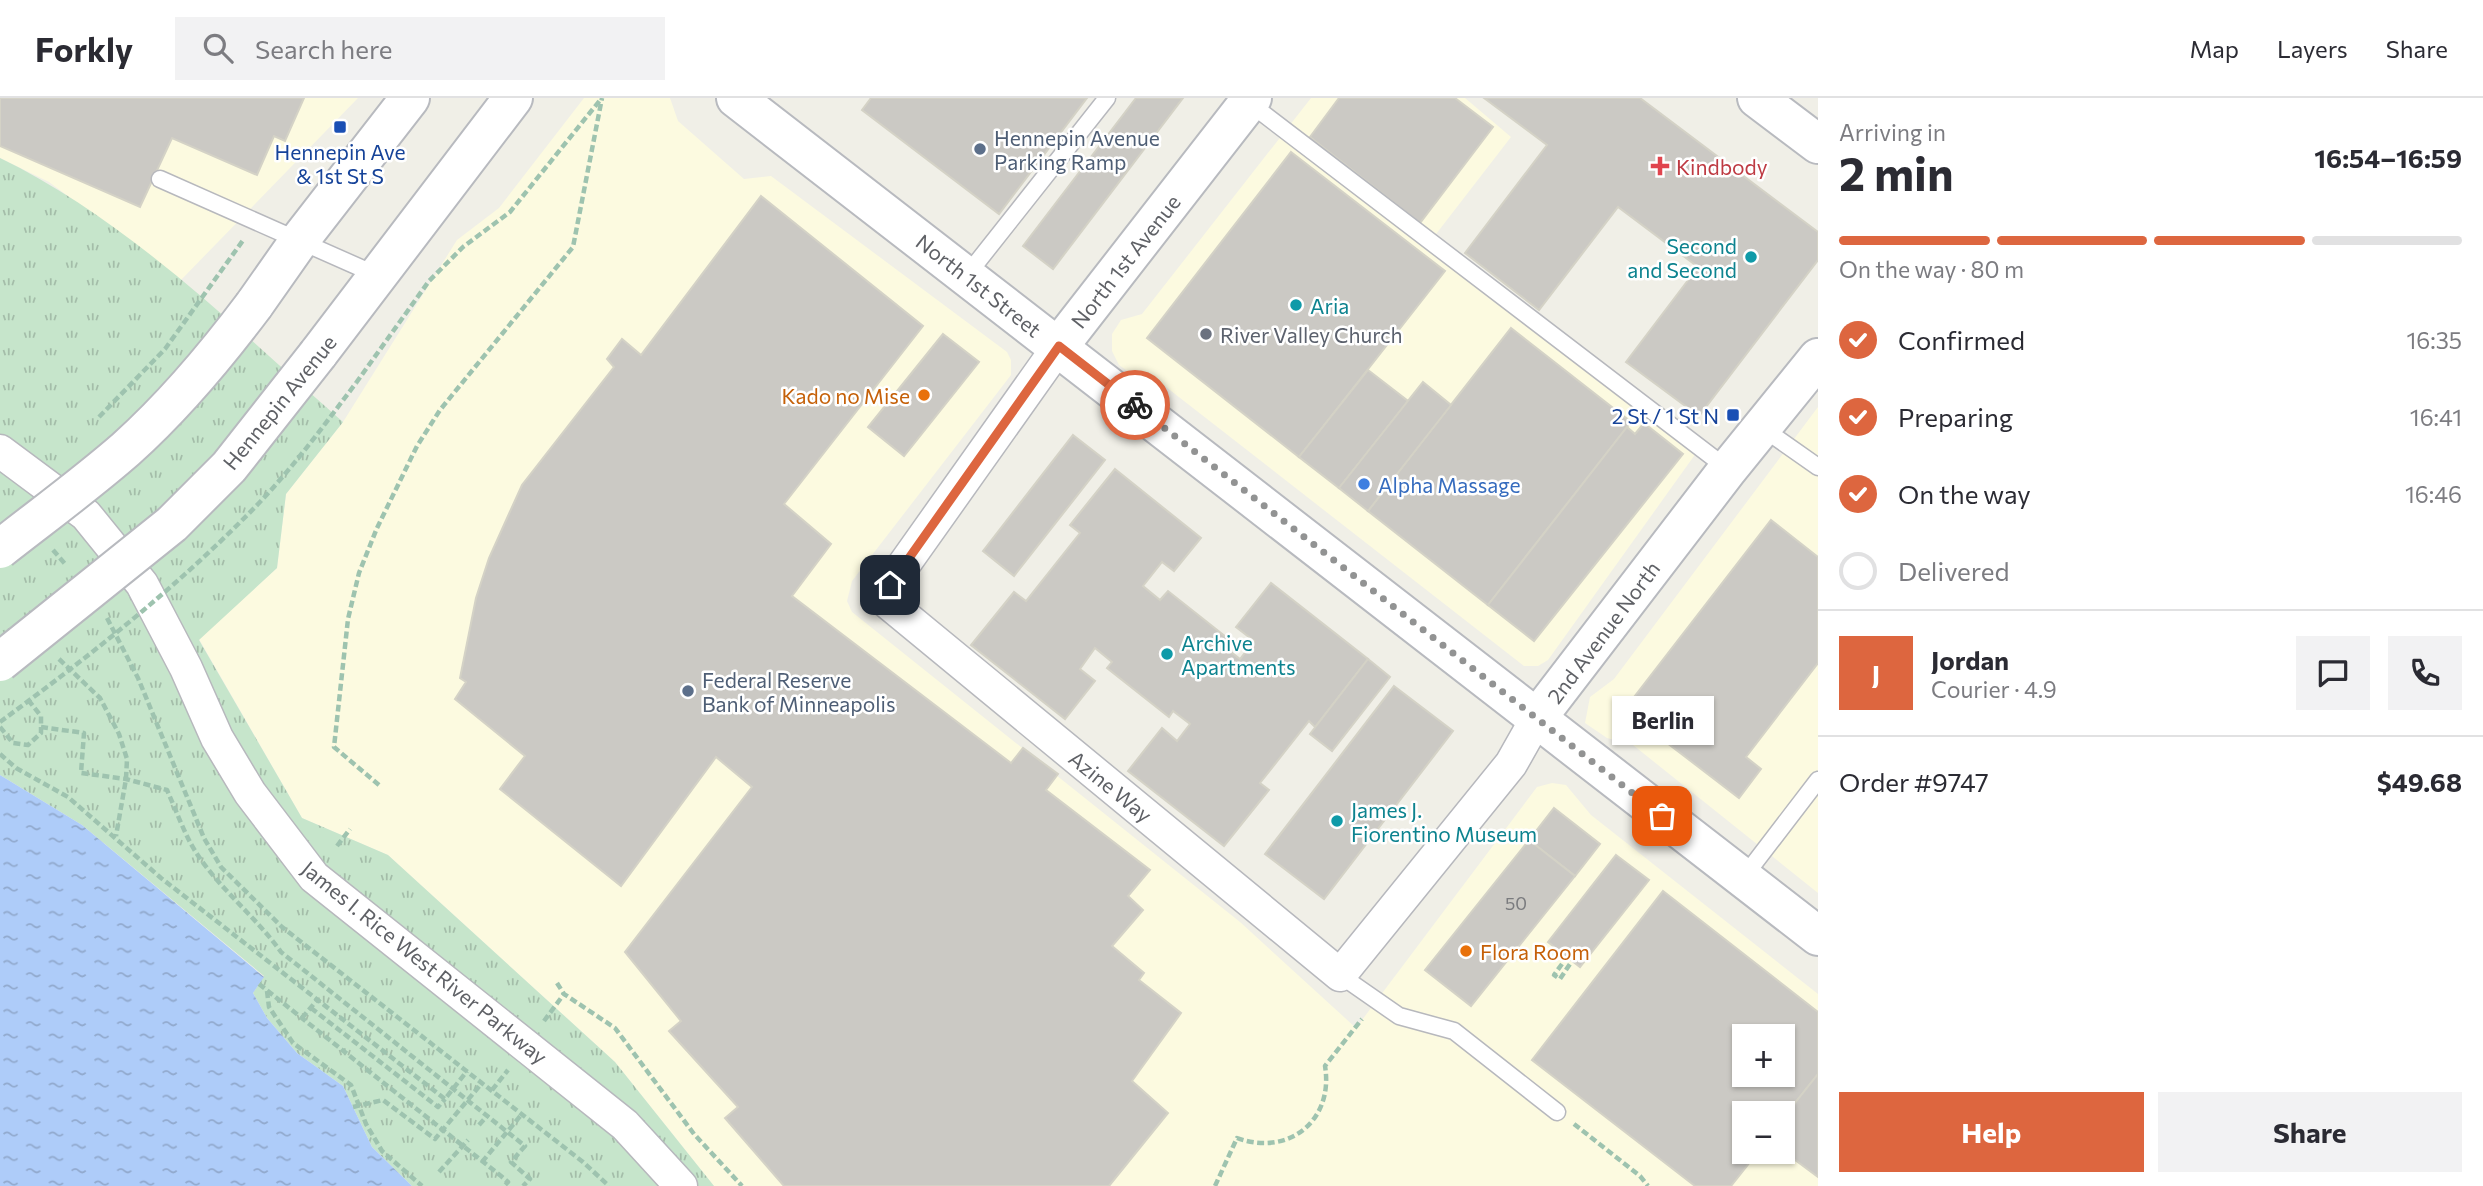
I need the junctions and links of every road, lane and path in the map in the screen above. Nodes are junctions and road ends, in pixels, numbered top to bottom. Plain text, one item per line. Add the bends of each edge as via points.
1 (410, 98) edge
2 (513, 98) edge
3 (602, 98) edge
4 (736, 98) edge
5 (1107, 98) edge
6 (1758, 98) edge
7 (1250, 100) edge
8 (1818, 144) edge
9 (160, 179) dead end
10 (256, 223) junction
11 (299, 241) junction
12 (967, 275) junction
13 (379, 276) junction
14 (1059, 346) junction
15 (1818, 358) edge
16 (99, 417) dead end
17 (1761, 427) junction
18 (0, 451) edge
19 (1818, 467) edge
20 (1728, 469) junction
21 (0, 550) edge
22 (881, 597) joint
23 (52, 654) dead end
24 (0, 662) edge
25 (29, 701) junction
26 (1537, 718) junction
27 (0, 725) edge
28 (41, 727) junction
29 (0, 754) edge
30 (126, 779) junction
31 (1818, 780) edge
32 (379, 785) dead end
33 (350, 829) dead end
34 (116, 836) junction
35 (337, 846) dead end
36 (1743, 878) junction
37 (1818, 936) edge
38 (1573, 961) dead end
39 (1562, 964) dead end
40 (1340, 975) junction
41 (557, 983) dead end
42 (259, 984) dead end
43 (267, 990) junction
44 (564, 994) junction
45 (318, 999) junction
46 (311, 1008) junction
47 (302, 1018) junction
48 (541, 1025) dead end
49 (1356, 1026) dead end
50 (516, 1061) dead end
51 (467, 1071) dead end
52 (482, 1083) dead end
53 (454, 1087) junction
54 (492, 1090) dead end
55 (445, 1099) junction
56 (468, 1099) junction
57 (356, 1106) junction
58 (1558, 1112) joint
59 (522, 1114) dead end
60 (488, 1115) junction
61 (479, 1125) dead end
62 (442, 1130) junction
63 (507, 1131) junction
64 (468, 1140) dead end
65 (462, 1146) junction
66 (482, 1162) junction
67 (439, 1172) dead end
68 (422, 1186) edge
69 (505, 1186) edge
70 (523, 1186) edge
71 (681, 1186) edge
72 (742, 1186) edge
73 (1215, 1186) edge
74 (1648, 1186) edge

1 - 11 street
2 - 13 street, Hennepin Avenue
3 - 25 path, bridge via 510,212 463,247 429,281 316,437 259,502 133,618
3 - 32 path via 573,247 429,428 395,487 359,573 341,667 334,747
4 - 12 street, North 1st Street
5 - 12 lane
6 - 8 street
7 - 14 street, North 1st Avenue
7 - 20 lane
9 - 10 lane
10 - 11 lane
10 - 16 path via 165,349
11 - 13 lane
11 - 21 street, bridge via 211,362 164,413
12 - 14 street, North 1st Street
13 - 24 street, Hennepin Avenue, bridge via 229,467 172,524
14 - 22 street, North 1st Avenue
14 - 26 street, North 1st Street
15 - 17 street, 2nd Avenue North
17 - 19 lane
17 - 20 street, 2nd Avenue North
18 - 71 street, James I. Rice West River Parkway via 86,515 142,584 217,738 250,793 314,877 625,1125
20 - 26 street, 2nd Avenue North
22 - 40 street, Azine Way
23 - 30 path via 100,698 119,734 127,759
25 - 27 path, bridge
25 - 28 path via 41,716
26 - 36 street, North 1st Street
26 - 40 street, 2nd Avenue North via 1511,764
27 - 28 path via 13,743 28,745 41,733
28 - 30 path via 85,733 81,773
29 - 34 path via 68,797
30 - 34 path
30 - 53 path via 167,790 191,844 281,952
31 - 36 lane
33 - 35 path
34 - 45 path via 161,878
36 - 37 street, North 1st Street
38 - 39 path via 1560,979 1554,975
40 - 58 lane via 1399,1016 1454,1031
41 - 44 path
42 - 43 path
43 - 47 path
43 - 57 path via 269,1007 293,1043 351,1085
44 - 48 path
44 - 72 path via 615,1028 694,1134
45 - 46 path
45 - 55 path
46 - 47 path
46 - 55 path via 438,1107
47 - 62 path
49 - 73 path via 1325,1066 1327,1091 1313,1120 1296,1135 1275,1143 1237,1138
50 - 54 path
51 - 53 path
52 - 56 path
53 - 55 path
53 - 56 path
56 - 60 path
56 - 62 path
57 - 62 path via 383,1100 435,1139
57 - 68 path via 382,1151
58 - 74 path
59 - 63 path
60 - 61 path
60 - 63 path
62 - 65 path
63 - 66 path
63 - 70 path via 525,1146 511,1162 530,1179
64 - 65 path
65 - 66 path
65 - 67 path
66 - 69 path via 508,1182

